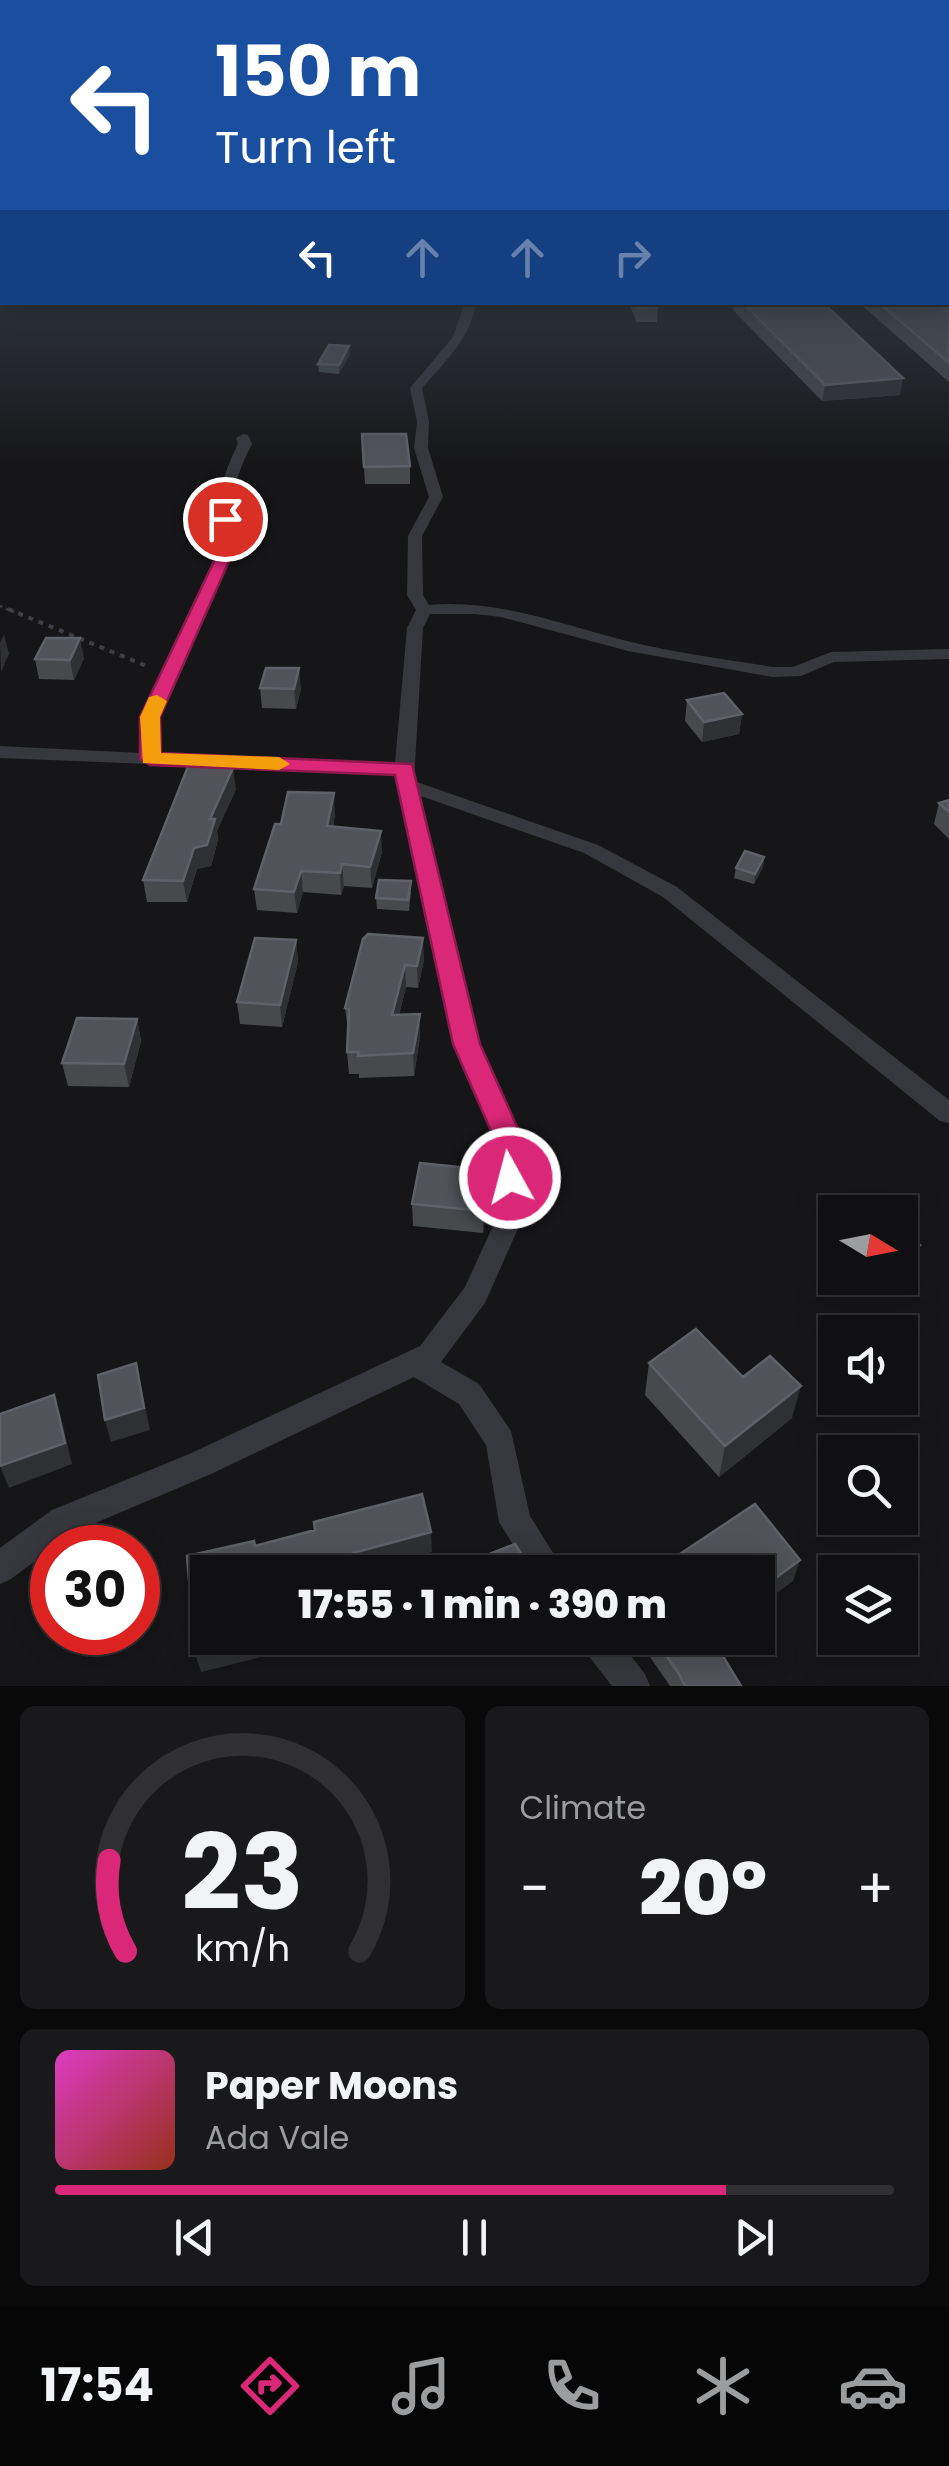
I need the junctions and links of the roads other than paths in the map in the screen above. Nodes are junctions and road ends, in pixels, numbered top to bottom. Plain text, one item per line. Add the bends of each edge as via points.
1 (471, 312) edge
2 (243, 438) dead end
3 (424, 610) junction
4 (949, 654) edge
5 (0, 752) edge
6 (150, 759) junction
7 (405, 776) junction
8 (949, 1114) edge
9 (415, 1362) junction
10 (538, 1555) edge
11 (0, 1568) edge
12 (609, 1655) edge
13 (633, 1686) edge

1 - 3 street via 416,388 421,448 436,496 415,536 415,596
2 - 6 street via 225,511 232,534 150,717
3 - 4 street via 484,611 774,672 796,672 831,657
3 - 7 street via 415,628
5 - 6 street
6 - 7 street
7 - 8 street via 591,849 670,892
7 - 9 street via 466,1044 509,1140 511,1196 511,1215 475,1295 430,1355
9 - 10 street via 470,1394 500,1441 516,1522
9 - 11 street via 63,1521
12 - 13 street

